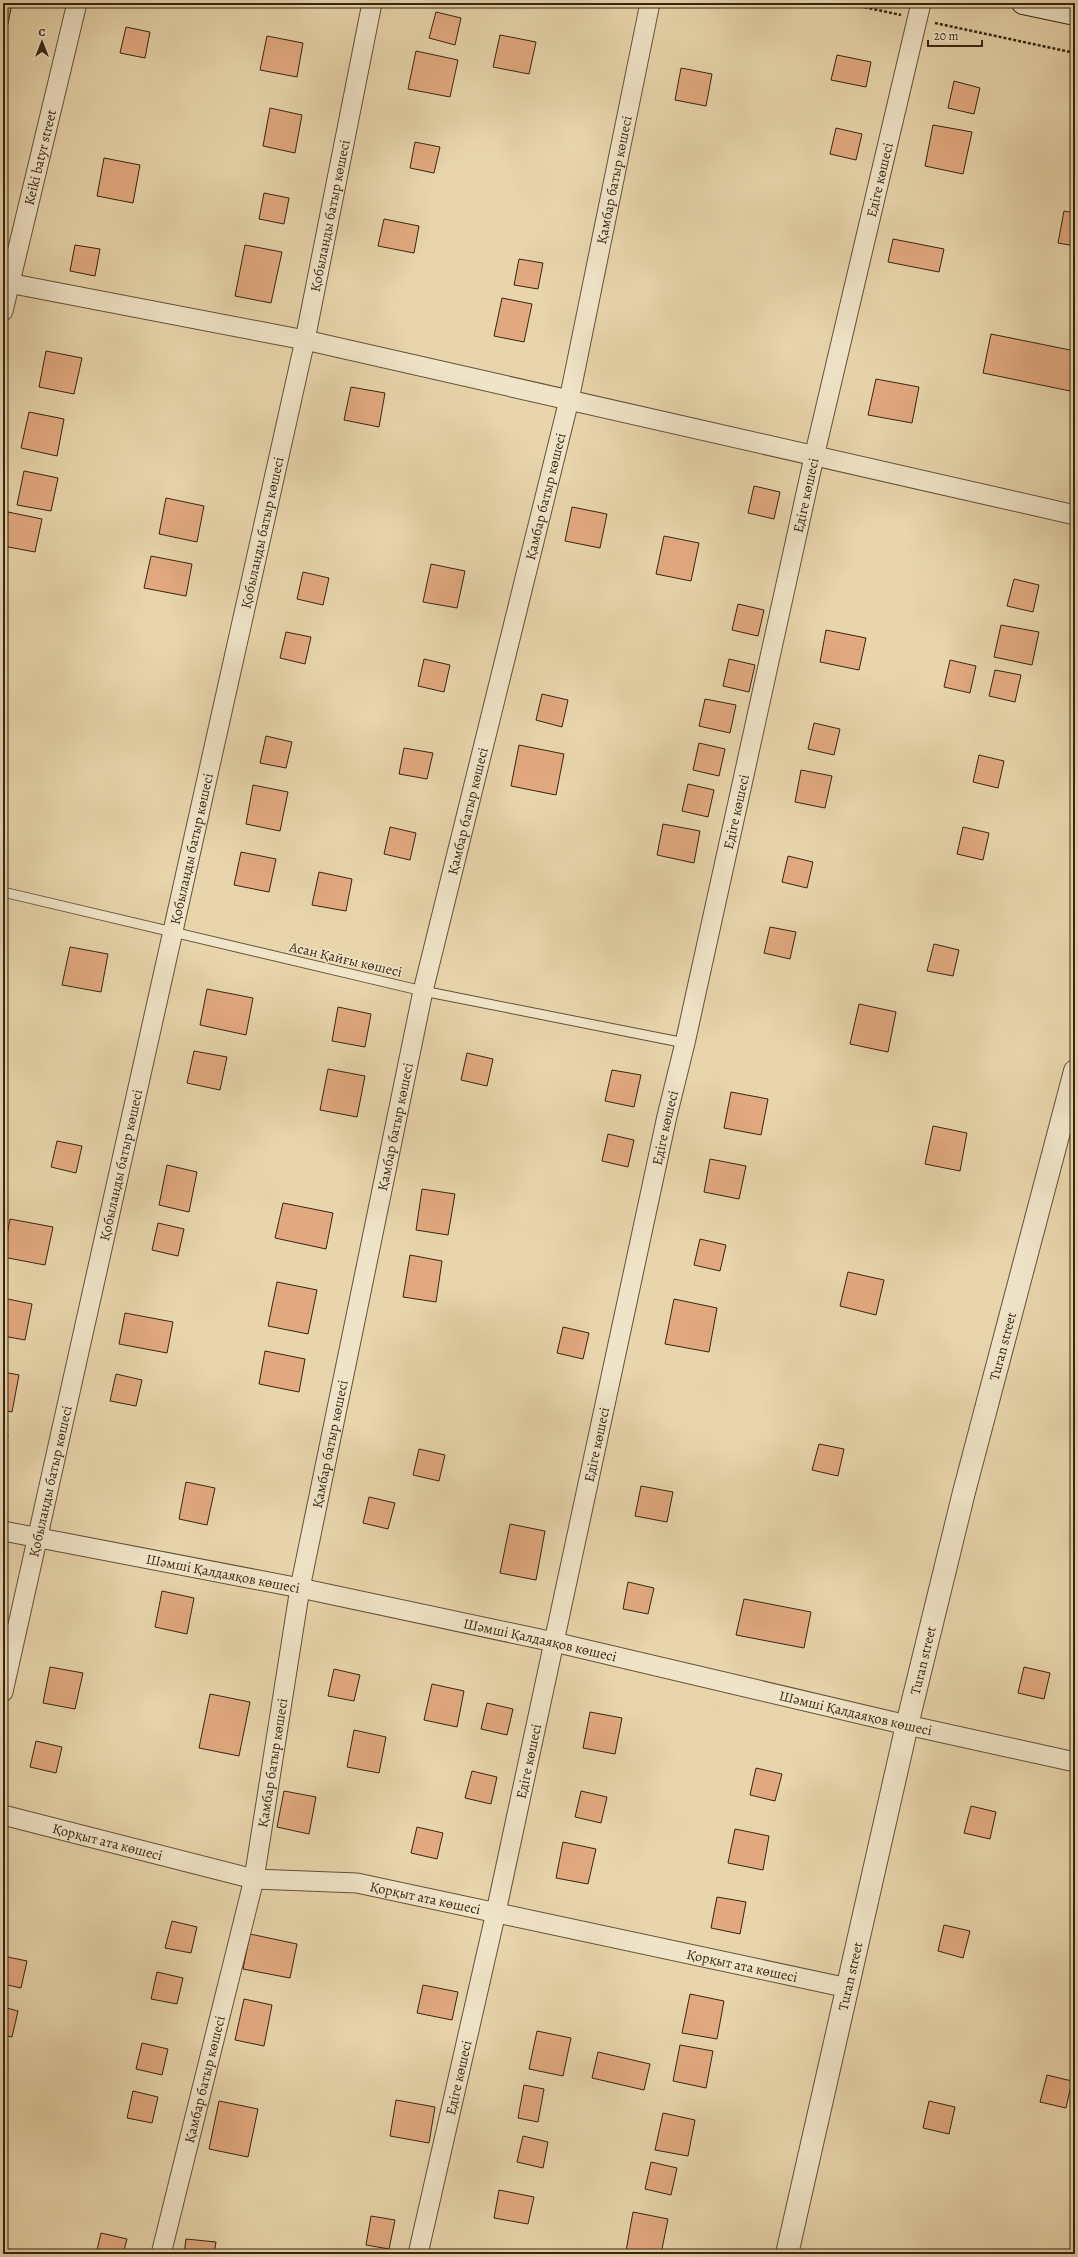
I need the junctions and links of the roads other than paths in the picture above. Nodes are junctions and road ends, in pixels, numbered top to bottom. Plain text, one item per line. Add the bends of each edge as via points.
1 (77, 3) edge
2 (372, 3) edge
3 (650, 3) edge
4 (1023, 3) edge
5 (919, 11) edge
6 (1075, 14) edge
7 (6, 283) edge
8 (3, 311) edge
9 (305, 340) junction
10 (569, 400) junction
11 (814, 457) junction
12 (1075, 516) edge
13 (3, 892) edge
14 (174, 934) junction
15 (423, 992) junction
16 (685, 1043) junction
17 (1075, 1071) edge
18 (3, 1531) edge
19 (37, 1539) junction
20 (300, 1588) junction
21 (554, 1642) junction
22 (3, 1692) edge
23 (907, 1725) junction
24 (1075, 1762) edge
25 (3, 1815) edge
26 (254, 1879) junction
27 (496, 1912) junction
28 (848, 1988) junction
29 (161, 2254) edge
30 (418, 2254) edge
31 (787, 2254) edge

1 - 7 street, Keiki batyr street
2 - 9 street, Қобыланды батыр көшесі
3 - 10 street, Қамбар батыр көшесі
4 - 6 street
5 - 11 street, Едіге көшесі
7 - 8 street, Keiki batyr street
7 - 9 street
9 - 10 street
9 - 14 street, Қобыланды батыр көшесі
10 - 11 street
10 - 15 street, Қамбар батыр көшесі
11 - 12 street
11 - 16 street, Едіге көшесі
13 - 14 lane, Асан Қайғы көшесі
14 - 15 lane, Асан Қайғы көшесі
14 - 19 street, Қобыланды батыр көшесі
15 - 16 lane, Асан Қайғы көшесі
15 - 20 street, Қамбар батыр көшесі
16 - 21 street, Едіге көшесі via 666,1116
17 - 23 street, Turan street via 964,1492
18 - 19 street, Шәмші Қалдаяқов көшесі
19 - 20 street, Шәмші Қалдаяқов көшесі
19 - 22 street, Қобыланды батыр көшесі
20 - 21 street, Шәмші Қалдаяқов көшесі
20 - 26 street, Қамбар батыр көшесі
21 - 23 street, Шәмші Қалдаяқов көшесі
21 - 27 street, Едіге көшесі
23 - 24 street, Шәмші Қалдаяқов көшесі
23 - 28 street, Turan street
25 - 26 street, Қорқыт ата көшесі
26 - 27 street, Қорқыт ата көшесі via 357,1883
26 - 29 street, Қамбар батыр көшесі
27 - 28 street, Қорқыт ата көшесі
27 - 30 street, Едіге көшесі
28 - 31 street, Turan street

